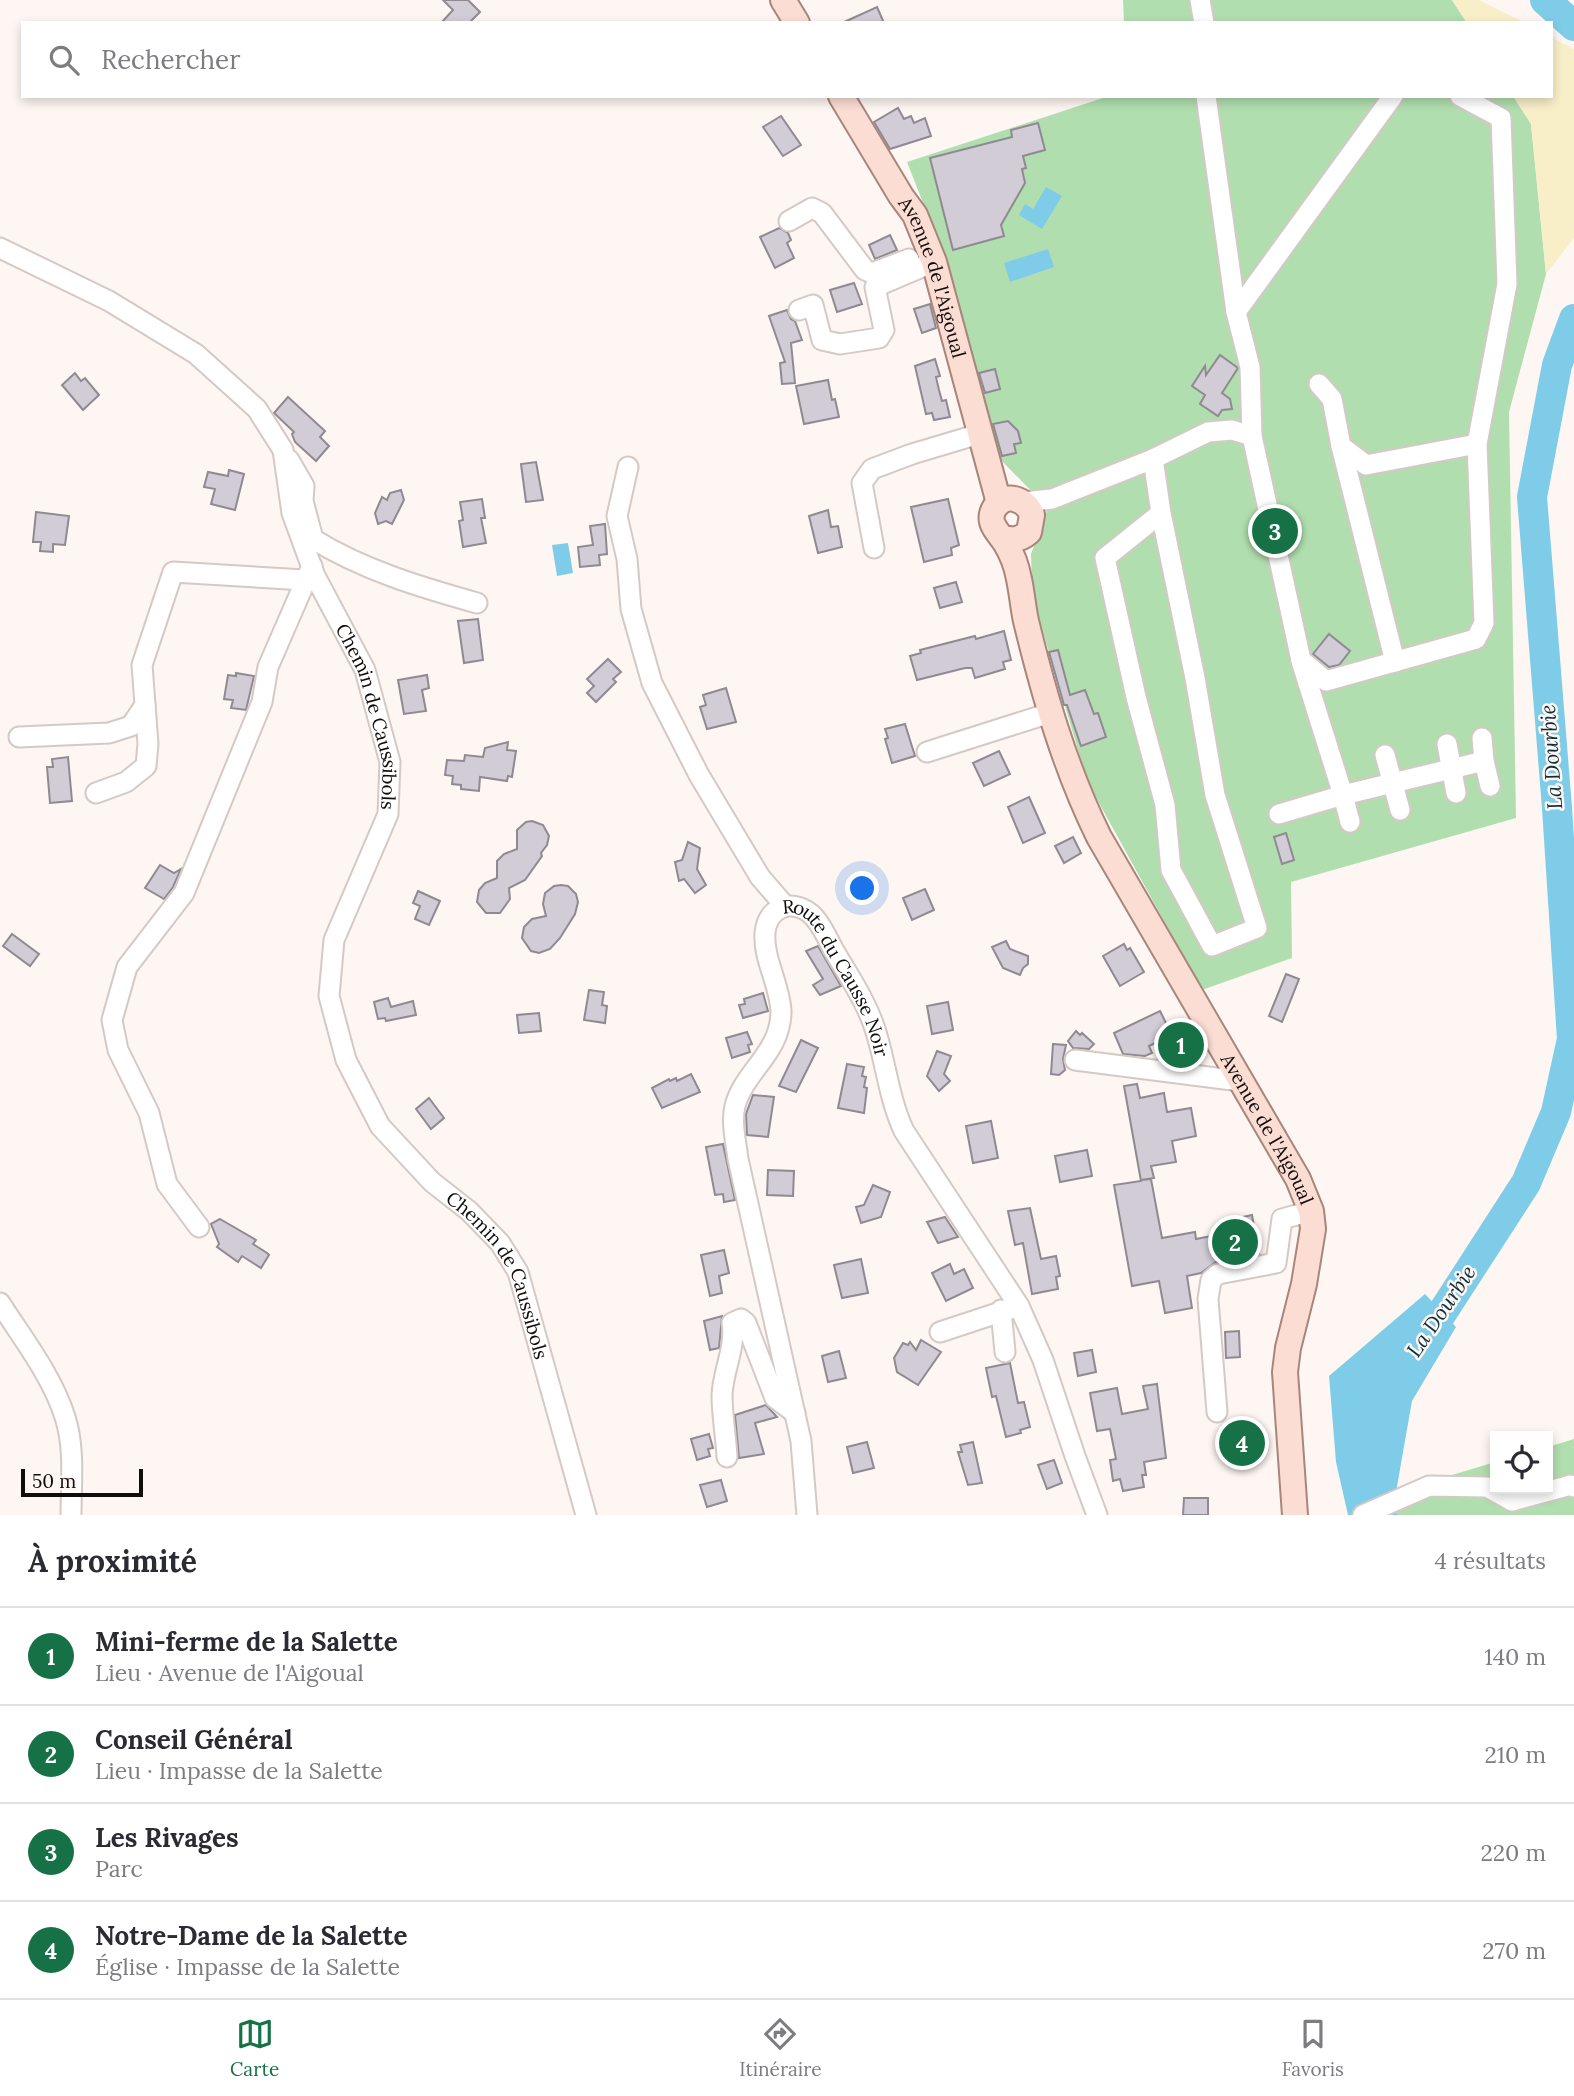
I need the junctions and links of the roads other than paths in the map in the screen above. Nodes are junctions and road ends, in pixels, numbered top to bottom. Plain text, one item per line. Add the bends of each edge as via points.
1 (783, 0) edge
2 (1200, 0) edge
3 (796, 21) edge
4 (1204, 21) edge
5 (842, 98) edge
6 (1206, 98) edge
7 (1392, 98) edge
8 (1464, 98) edge
9 (789, 221) dead end
10 (0, 248) edge
11 (932, 256) junction
12 (799, 310) dead end
13 (1237, 312) junction
14 (1319, 384) dead end
15 (979, 434) junction
16 (1252, 436) junction
17 (1477, 444) junction
18 (1341, 446) junction
19 (283, 450) junction
20 (1153, 459) junction
21 (628, 467) dead end
22 (1161, 513) junction
23 (1016, 516) junction
24 (874, 548) dead end
25 (308, 573) junction
26 (477, 603) dead end
27 (1300, 660) junction
28 (1395, 662) junction
29 (145, 705) junction
30 (1050, 713) junction
31 (19, 737) dead end
32 (1482, 738) dead end
33 (1447, 744) dead end
34 (927, 752) dead end
35 (1385, 755) dead end
36 (1484, 761) junction
37 (1452, 769) junction
38 (1392, 783) junction
39 (1490, 786) dead end
40 (96, 793) dead end
41 (1456, 793) dead end
42 (1343, 795) junction
43 (1400, 810) dead end
44 (1279, 814) dead end
45 (1350, 822) dead end
46 (785, 906) junction
47 (1075, 1060) dead end
48 (1240, 1082) junction
49 (1311, 1211) junction
50 (199, 1227) dead end
51 (0, 1303) edge
52 (1010, 1308) junction
53 (940, 1332) dead end
54 (1005, 1352) dead end
55 (1217, 1412) dead end
56 (795, 1413) junction
57 (727, 1457) dead end
58 (1573, 1485) edge
59 (71, 1515) edge
60 (586, 1515) edge
61 (807, 1515) edge
62 (1097, 1515) edge
63 (1294, 1515) edge
64 (1363, 1515) edge

1 - 3 main road
2 - 4 street
5 - 11 main road, Avenue de l'Aigoual via 915,215
6 - 13 street
7 - 13 street
8 - 17 street via 1501,118 1507,284
9 - 11 street via 812,208 822,213 872,273
10 - 19 street, Chemin de Caussibols via 109,301 196,354 257,409
11 - 12 street via 875,286 884,330 879,338 840,344 822,340 813,305
11 - 15 main road, Avenue de l'Aigoual
13 - 16 street via 1250,367
14 - 18 street via 1332,399
15 - 23 main road, Avenue de l'Aigoual via 991,473
15 - 24 street via 872,469 862,483
16 - 20 street via 1232,430 1208,432
16 - 27 street
17 - 18 street via 1366,465
17 - 28 street via 1484,623 1476,639
18 - 28 street
19 - 25 street, Chemin de Caussibols via 292,513
19 - 26 street via 304,486 313,539 343,558
20 - 22 street
20 - 23 street
21 - 46 street via 617,516 631,609 652,682 699,775 760,877
22 - 22 street via 1215,795 1257,928 1212,946 1171,870 1165,805 1105,558
23 - 30 main road, Avenue de l'Aigoual via 1010,552
25 - 29 street via 173,572 142,665
25 - 50 street via 268,667 262,702 184,893 127,967 112,1020 118,1050 149,1113 167,1184
25 - 60 street, Chemin de Caussibols via 365,670 390,762 388,814 334,940 329,996 346,1060 380,1126 432,1182 500,1243 518,1272
27 - 28 street via 1325,681
27 - 42 street
29 - 31 street via 131,726 109,733
29 - 40 street via 146,766 126,782
30 - 34 street
30 - 48 main road, Avenue de l'Aigoual via 1099,837
32 - 36 street
33 - 37 street
35 - 38 street
36 - 37 street
36 - 39 street
37 - 38 street
37 - 41 street
38 - 42 street
38 - 43 street
42 - 44 street
42 - 45 street
46 - 52 street, Route du Causse Noir via 796,906 816,918 868,1012 904,1131
46 - 56 street, Route du Causse Noir via 773,912 764,936 779,995 779,1029 735,1106 734,1125 740,1171
47 - 48 street
48 - 49 main road, Avenue de l'Aigoual via 1298,1179
49 - 55 street via 1282,1219 1276,1263 1211,1280 1208,1299
49 - 63 main road, Avenue de l'Aigoual via 1312,1243 1285,1372
51 - 59 street via 50,1382 65,1417 72,1451
52 - 53 street
52 - 54 street
52 - 62 street, Route du Causse Noir via 1043,1360
56 - 57 street via 775,1398 746,1323 736,1319 722,1395
56 - 61 street, Route du Causse Noir
58 - 64 street via 1511,1501 1487,1487 1429,1486

